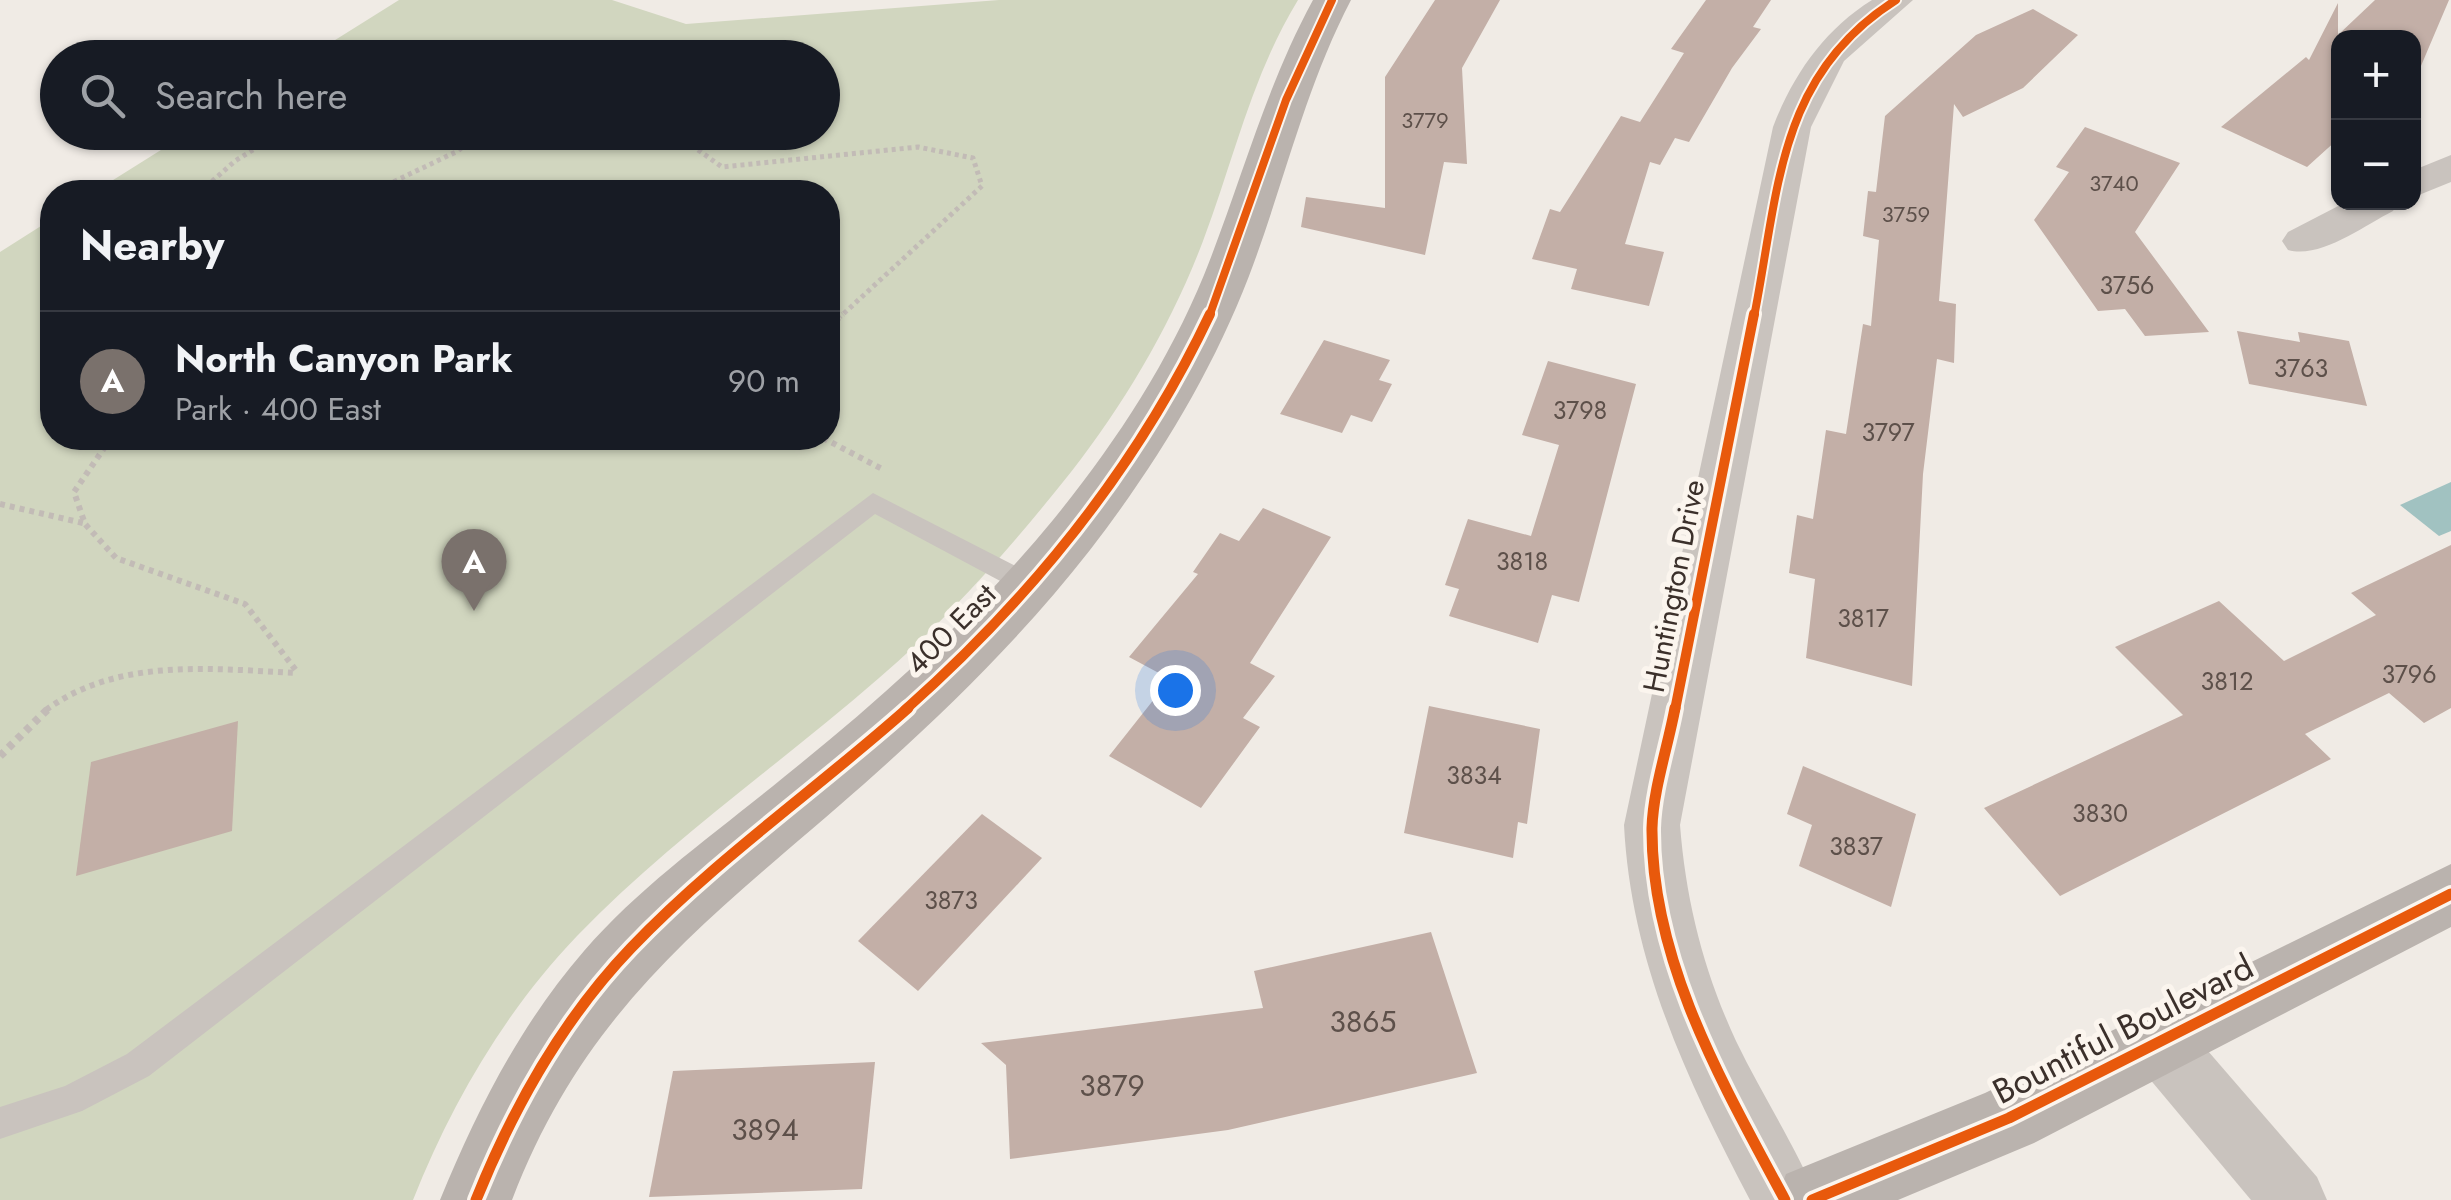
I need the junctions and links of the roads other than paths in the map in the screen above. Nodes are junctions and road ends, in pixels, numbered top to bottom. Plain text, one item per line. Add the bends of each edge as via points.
1 (1332, 0) edge
2 (1896, 0) edge
3 (2451, 167) edge
4 (2421, 182) edge
5 (2363, 210) edge
6 (2302, 241) dead end
7 (1030, 585) junction
8 (2451, 894) edge
9 (2160, 1043) junction
10 (0, 1123) edge
11 (476, 1200) edge
12 (1786, 1200) edge
13 (1812, 1200) edge
14 (2294, 1200) edge

1 - 7 street, 400 East via 1288,90 1228,274 1199,338 1110,485
2 - 12 street, Huntington Drive via 1830,53 1792,128 1652,824 1652,876 1673,962 1728,1092
3 - 4 street
5 - 6 street
7 - 10 lane via 873,502 138,1064 71,1100
7 - 11 street, 400 East via 871,741 702,882 609,972 550,1049 492,1155
8 - 9 street, Bountiful Boulevard
9 - 13 street, Bountiful Boulevard via 2009,1118
9 - 14 street

